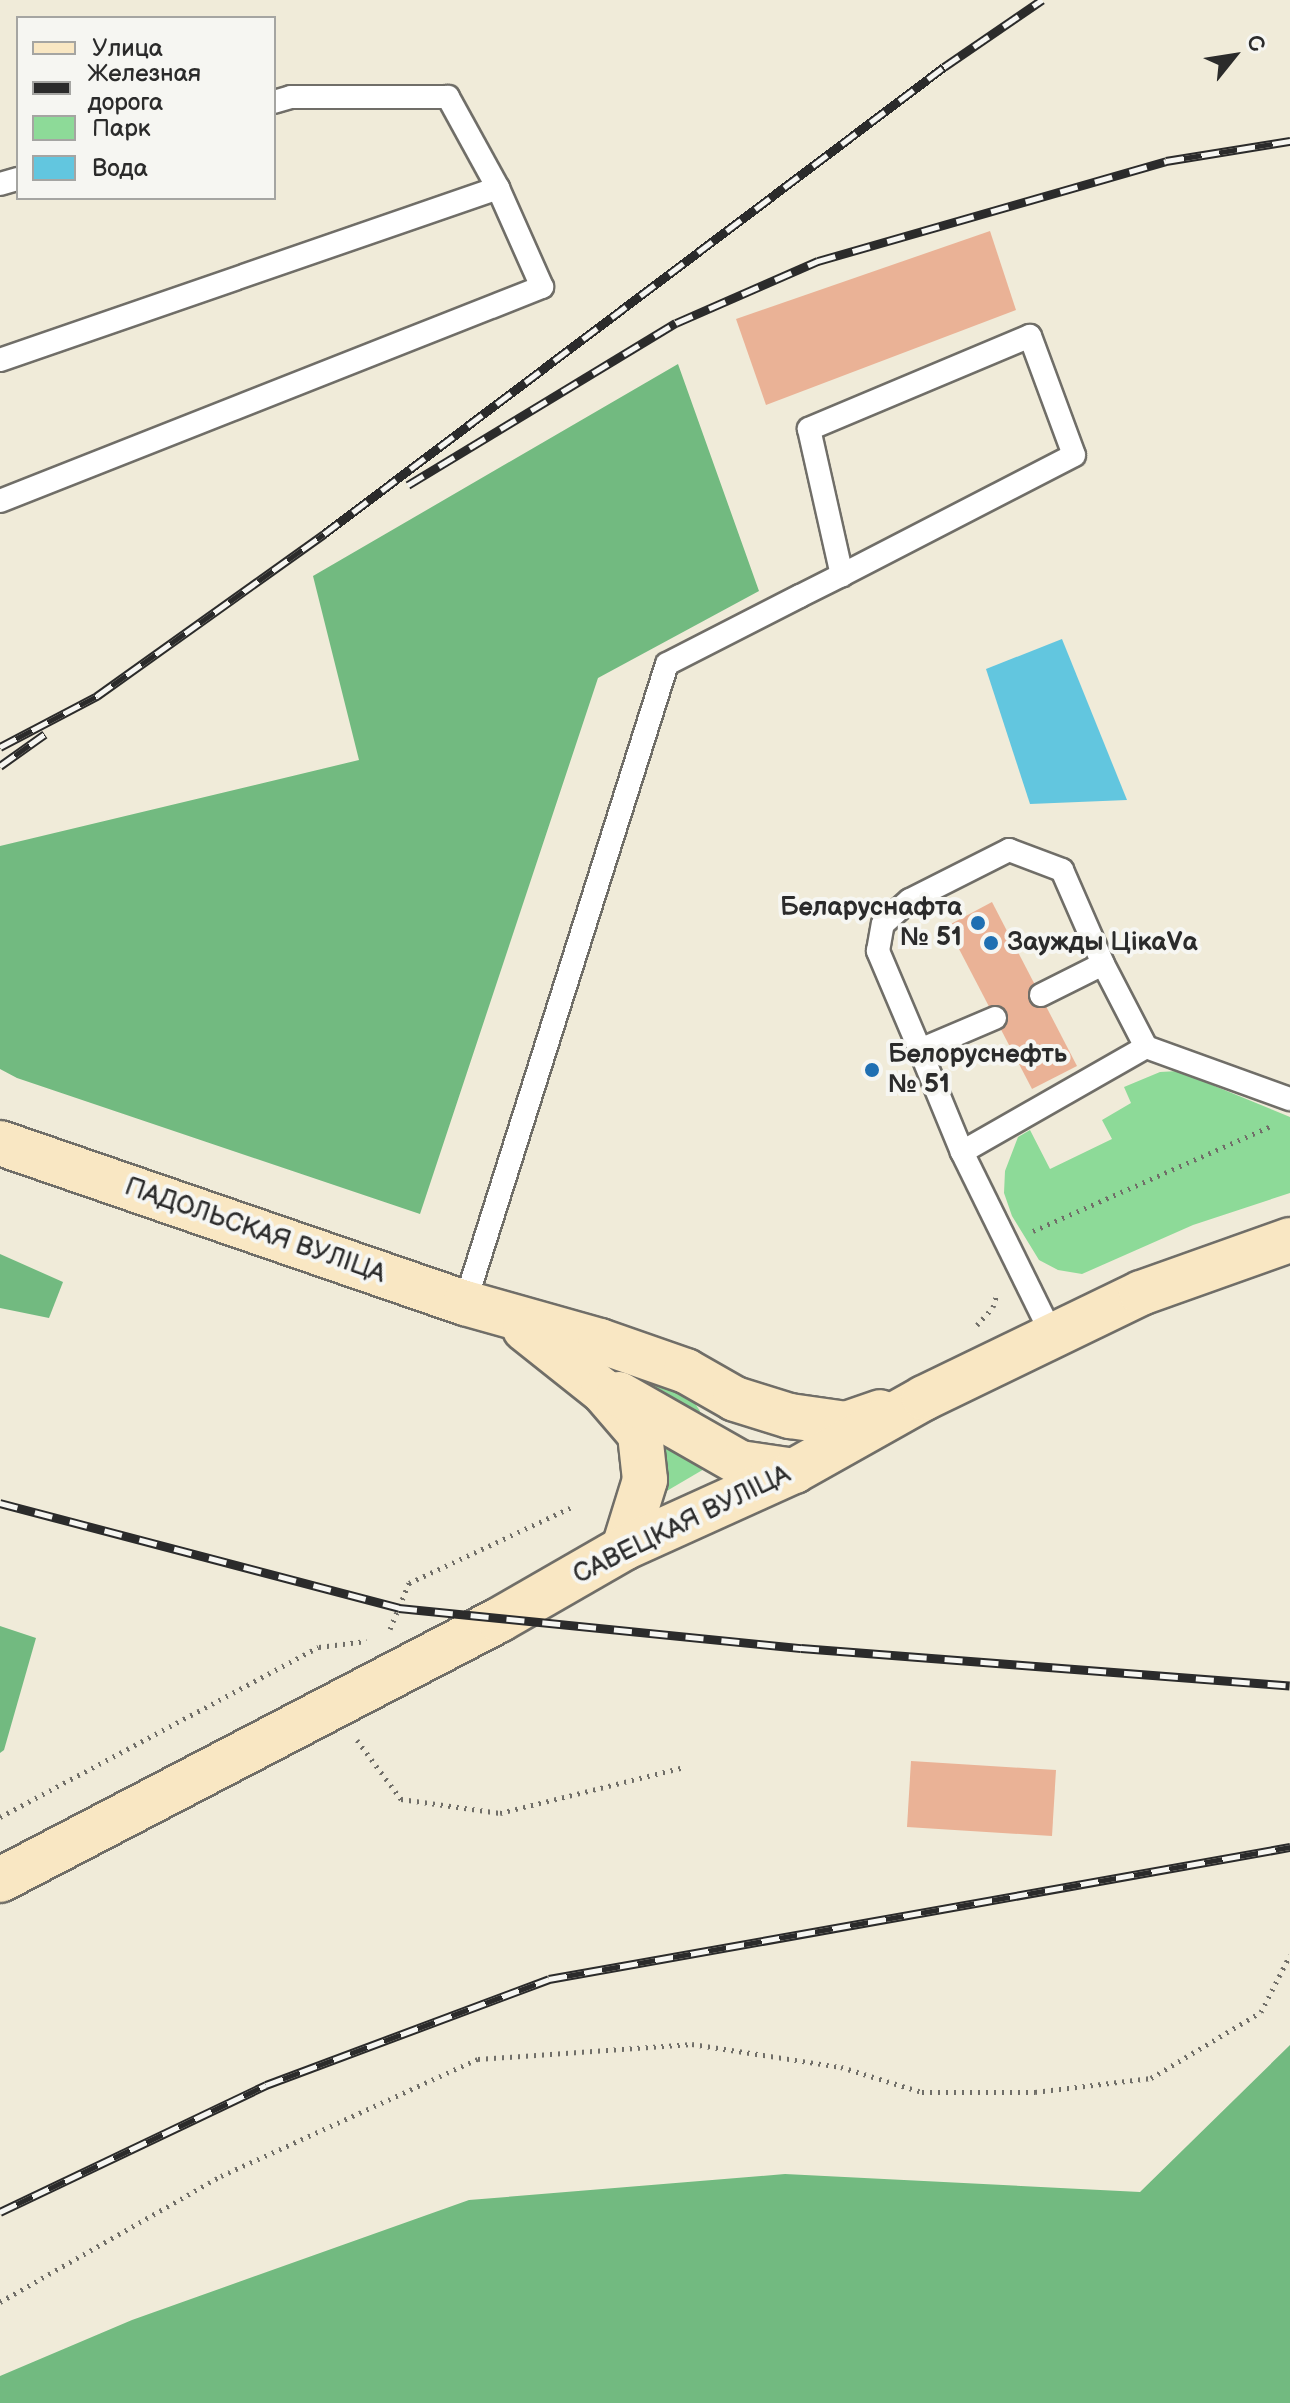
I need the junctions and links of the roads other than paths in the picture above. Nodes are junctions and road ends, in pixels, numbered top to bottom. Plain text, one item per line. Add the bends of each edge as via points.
1 (276, 101) edge
2 (498, 188) junction
3 (0, 360) edge
4 (0, 501) edge
5 (842, 575) junction
6 (1103, 964) junction
7 (1041, 995) dead end
8 (995, 1018) dead end
9 (1146, 1047) junction
10 (920, 1050) junction
11 (1290, 1099) edge
12 (0, 1143) edge
13 (962, 1152) junction
14 (1290, 1240) edge
15 (465, 1303) junction
16 (510, 1317) junction
17 (1053, 1337) junction
18 (572, 1366) junction
19 (686, 1371) junction
20 (924, 1398) junction
21 (740, 1463) junction
22 (794, 1471) junction
23 (697, 1515) junction
24 (624, 1548) junction
25 (0, 1880) edge

1 - 2 lane via 291,97 448,97
2 - 3 lane
2 - 4 lane via 542,287
5 - 5 lane via 1074,455 1030,336 809,429
5 - 15 lane via 667,664
6 - 7 lane
6 - 9 lane
6 - 10 lane via 1062,870 1009,850 910,900 883,924 878,951
8 - 10 lane
9 - 11 lane
9 - 13 lane
10 - 13 lane
12 - 15 main road, ПАДОЛЬСКАЯ ВУЛІЦА
13 - 17 lane
14 - 17 main road, САВЕЦКАЯ ВУЛІЦА via 1141,1293
15 - 16 main road, ПАДОЛЬСКАЯ ВУЛІЦА
16 - 18 main road, ПАДОЛЬСКАЯ ВУЛІЦА
16 - 19 main road, ПАДОЛЬСКАЯ ВУЛІЦА
17 - 20 main road, САВЕЦКАЯ ВУЛІЦА
18 - 21 main road
18 - 24 main road, ПАДОЛЬСКАЯ ВУЛІЦА via 603,1391 640,1434 645,1480
19 - 20 main road, ПАДОЛЬСКАЯ ВУЛІЦА via 735,1399 790,1416 846,1424
19 - 21 main road via 714,1398 736,1432
20 - 22 main road, САВЕЦКАЯ ВУЛІЦА
21 - 22 main road
21 - 23 main road via 731,1488
22 - 23 main road, САВЕЦКАЯ ВУЛІЦА
23 - 24 main road, САВЕЦКАЯ ВУЛІЦА
24 - 25 main road, САВЕЦКАЯ ВУЛІЦА via 499,1620

